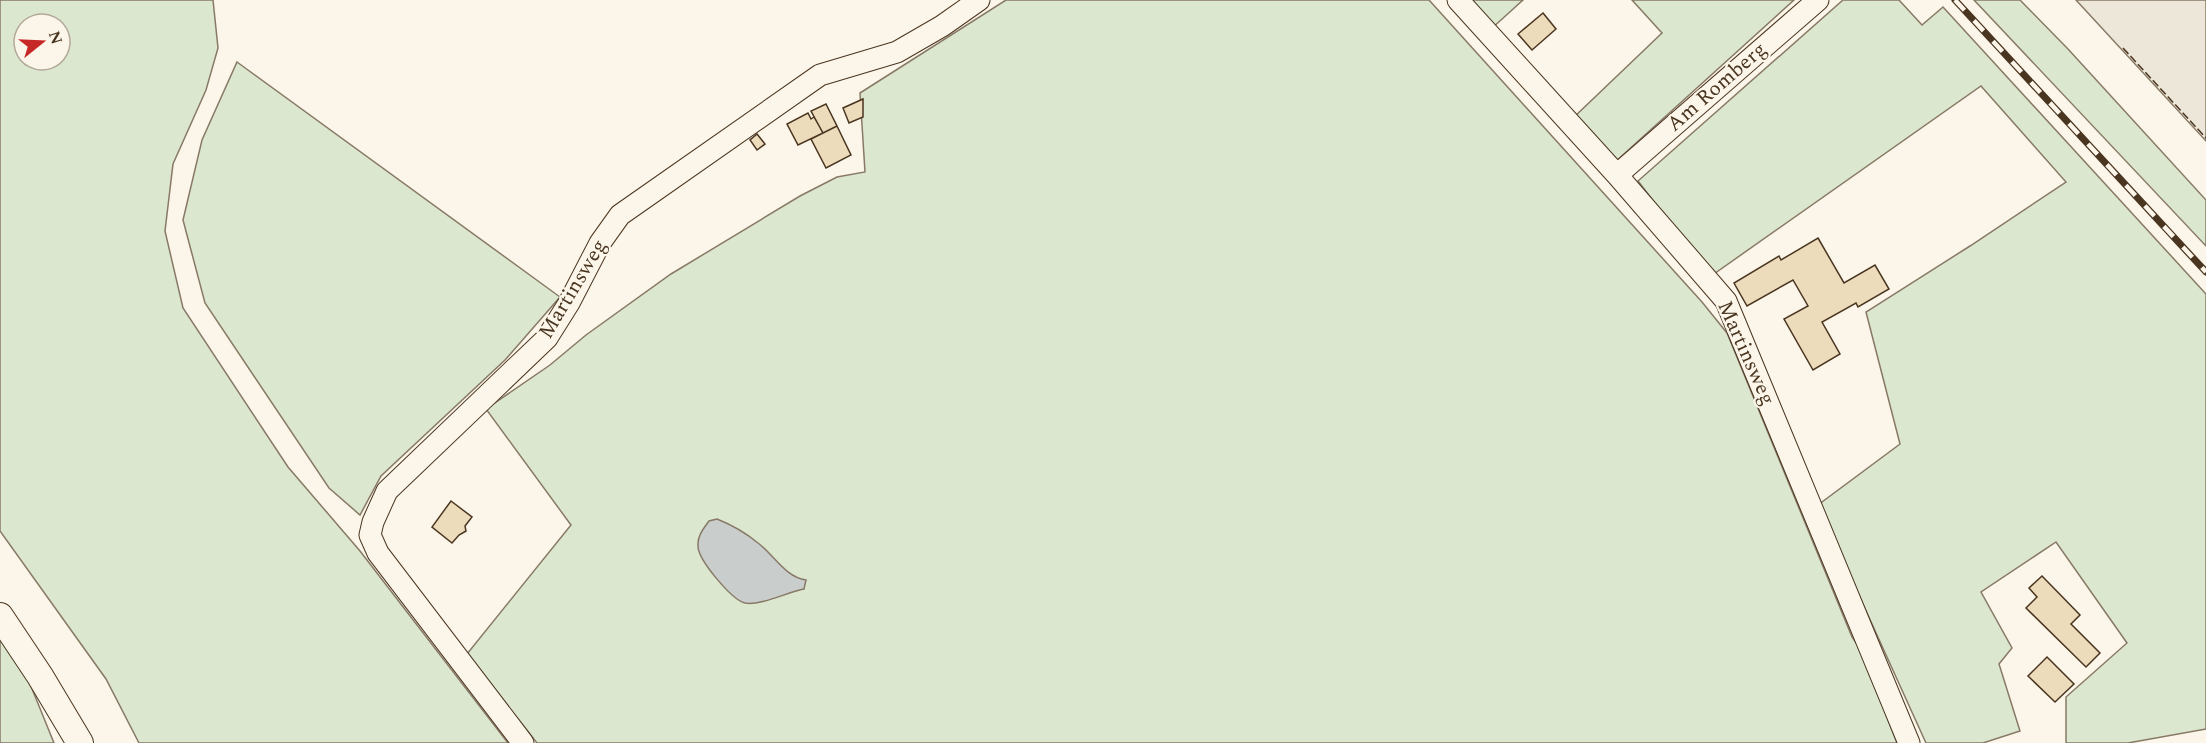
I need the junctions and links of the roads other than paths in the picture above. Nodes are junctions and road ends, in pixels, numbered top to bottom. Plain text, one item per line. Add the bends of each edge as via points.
1 (979, 0) edge
2 (1458, 0) edge
3 (1818, 0) edge
4 (1617, 175) junction
5 (0, 616) edge
6 (80, 743) edge
7 (523, 743) edge
8 (1909, 743) edge

1 - 7 street, Martinsweg via 897,52 820,75 621,215 600,243 546,338 387,491 370,535 378,553
2 - 4 street, Martinsweg
3 - 4 street, Am Romberg
4 - 8 street, Martinsweg via 1726,301
5 - 6 main road

